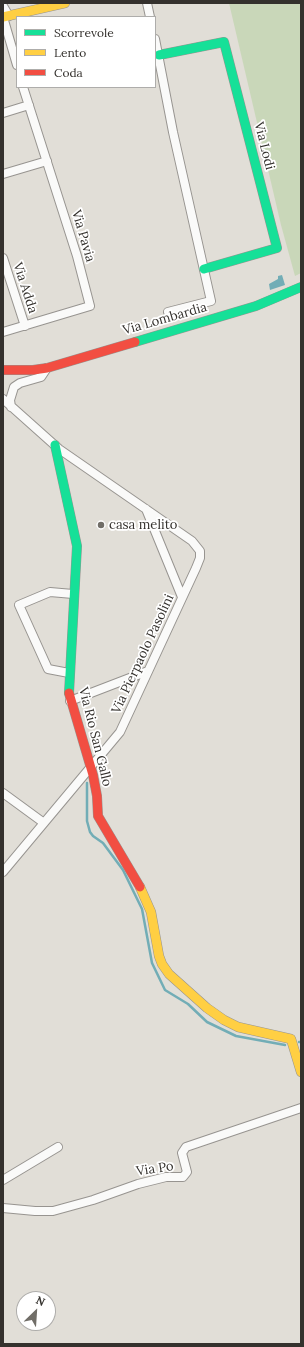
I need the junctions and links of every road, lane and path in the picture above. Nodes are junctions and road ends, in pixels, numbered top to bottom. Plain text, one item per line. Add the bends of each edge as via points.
1 (65, 3) edge
2 (147, 3) edge
3 (3, 6) edge
4 (150, 16) edge
5 (5, 17) edge
6 (156, 43) edge
7 (159, 55) junction
8 (16, 61) edge
9 (24, 88) edge
10 (29, 106) junction
11 (3, 114) edge
12 (47, 161) junction
13 (3, 174) edge
14 (3, 258) edge
15 (204, 269) junction
16 (301, 287) edge
17 (168, 312) dead end
18 (25, 326) junction
19 (3, 332) edge
20 (47, 368) junction
21 (3, 370) edge
22 (33, 370) junction
23 (4, 380) edge
24 (3, 399) edge
25 (11, 407) junction
26 (55, 446) junction
27 (145, 509) junction
28 (73, 594) junction
29 (182, 597) junction
30 (148, 671) junction
31 (69, 673) junction
32 (70, 700) junction
33 (90, 768) junction
34 (3, 793) edge
35 (44, 823) junction
36 (3, 872) edge
37 (301, 1072) edge
38 (301, 1108) edge
39 (58, 1147) dead end
40 (3, 1180) edge
41 (3, 1208) edge

1 - 5 street
2 - 4 street
3 - 5 street
5 - 8 street
6 - 7 street
7 - 15 street via 173,132
7 - 15 street, Via Lodi via 224,42 277,248
9 - 10 street, Via Pavia
10 - 11 street
10 - 12 street, Via Pavia
12 - 13 street
12 - 18 street, Via Pavia via 90,306
14 - 18 street, Via Adda
15 - 17 street via 211,301
16 - 20 street, Via Lombardia via 256,306
18 - 19 street, Via Pavia
20 - 22 street, Via Lombardia
20 - 25 street via 41,377 14,387 10,400
21 - 22 street, Via Lombardia
22 - 23 street, Via Lombardia via 28,375
24 - 25 street
25 - 26 street
26 - 27 street
26 - 28 street, Via Rio San Gallo via 77,546
27 - 29 street
27 - 29 street, Via Pierpaolo Pasolini via 192,541 200,551 200,558
28 - 31 street, Via Rio San Gallo
28 - 31 street via 50,592 19,605 48,669
29 - 30 street, Via Pierpaolo Pasolini
30 - 32 street
30 - 33 street, Via Pierpaolo Pasolini via 120,732
31 - 32 street, Via Rio San Gallo
32 - 33 street, Via Rio San Gallo
33 - 35 street, Via Pierpaolo Pasolini
33 - 37 street, Via Rio San Gallo via 97,796 98,816 143,892 151,912 162,964 207,1008 224,1020 238,1027 291,1039
34 - 35 street
35 - 36 street, Via Pierpaolo Pasolini
38 - 41 street, Via Po via 186,1147 182,1153 187,1172 183,1177 166,1177 138,1184 53,1211 35,1212
39 - 40 street

